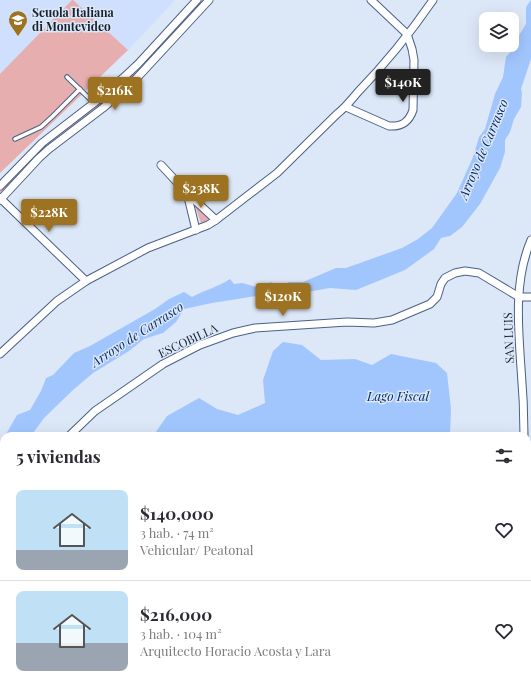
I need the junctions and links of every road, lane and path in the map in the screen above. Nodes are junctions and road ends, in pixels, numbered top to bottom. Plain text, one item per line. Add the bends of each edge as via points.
1 (197, 0) edge
2 (209, 0) edge
3 (371, 0) edge
4 (433, 0) edge
5 (408, 34) junction
6 (68, 76) dead end
7 (80, 89) junction
8 (94, 103) junction
9 (346, 107) junction
10 (15, 139) dead end
11 (160, 165) dead end
12 (0, 186) edge
13 (187, 193) junction
14 (0, 199) edge
15 (216, 220) junction
16 (196, 230) junction
17 (531, 240) edge
18 (86, 281) junction
19 (519, 297) junction
20 (531, 297) edge
21 (0, 354) edge
22 (523, 398) junction
23 (531, 398) edge
24 (73, 432) edge
25 (524, 432) edge

1 - 8 street via 138,64
2 - 14 street via 136,80 49,149
3 - 5 street
4 - 5 street
5 - 9 street
5 - 9 street via 414,60 413,110 407,122 389,126
6 - 7 lane
7 - 8 lane
7 - 10 lane via 41,127
8 - 12 street via 42,143
9 - 15 street via 277,173
11 - 13 street
13 - 15 street
13 - 16 street
14 - 18 street
15 - 16 street
16 - 18 street via 148,248
17 - 19 street, SAN LUIS via 525,253
18 - 21 street via 57,301
19 - 20 street
19 - 22 street, SAN LUIS via 518,327
19 - 24 street, ESCOBILLA via 479,273 464,271 445,278 437,297 430,304 392,320 255,328 233,333 200,345 163,364 95,411
22 - 23 street
22 - 25 street, SAN LUIS

